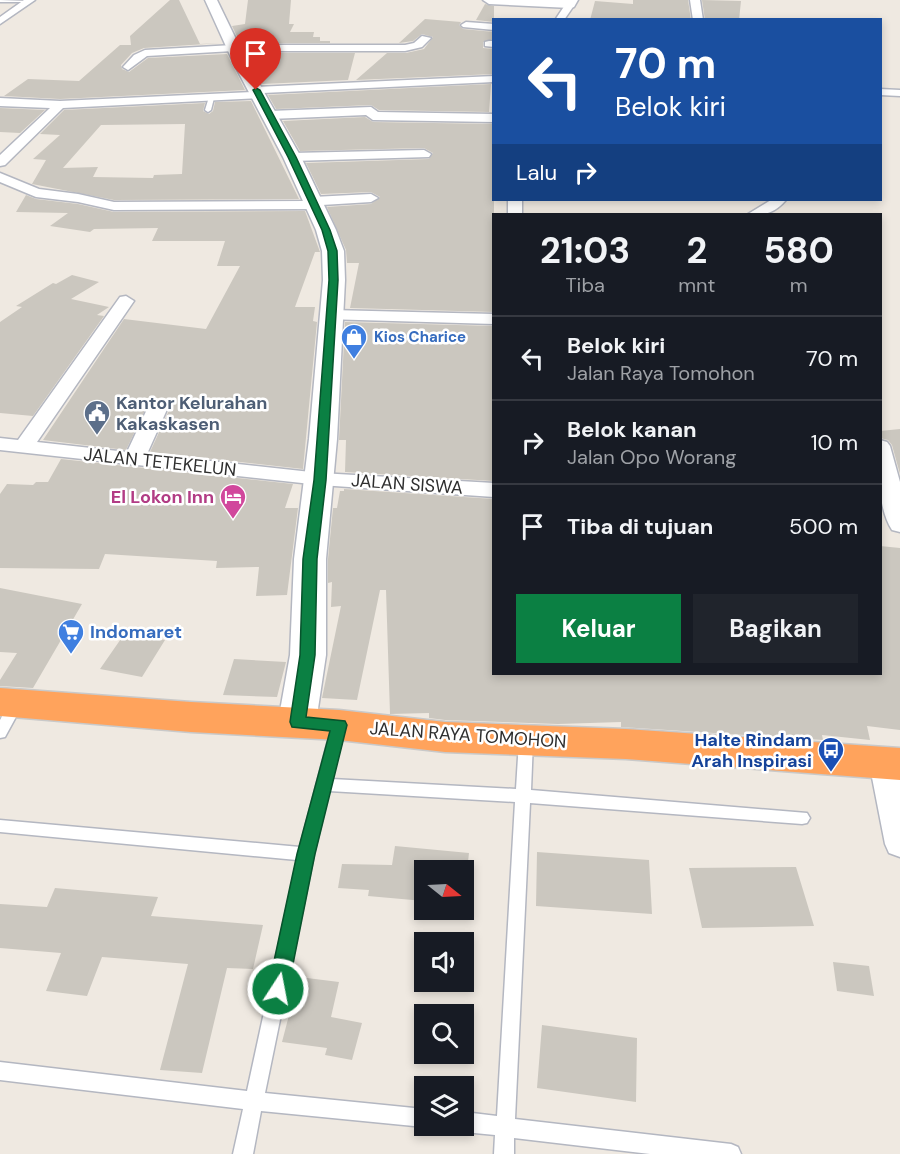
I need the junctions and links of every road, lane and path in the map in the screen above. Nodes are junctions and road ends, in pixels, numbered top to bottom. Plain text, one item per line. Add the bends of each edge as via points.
1 (211, 0) edge
2 (489, 0) edge
3 (696, 0) edge
4 (0, 1) edge
5 (29, 1) edge
6 (571, 2) edge
7 (560, 18) edge
8 (698, 18) edge
9 (0, 21) edge
10 (466, 25) dead end
11 (492, 27) edge
12 (426, 38) dead end
13 (242, 59) junction
14 (128, 67) dead end
15 (492, 79) edge
16 (882, 92) edge
17 (900, 93) edge
18 (211, 98) junction
19 (262, 100) junction
20 (0, 102) edge
21 (60, 105) junction
22 (208, 110) dead end
23 (492, 118) edge
24 (424, 154) dead end
25 (292, 157) junction
26 (0, 162) edge
27 (0, 177) edge
28 (370, 198) dead end
29 (778, 201) edge
30 (314, 203) junction
31 (757, 213) edge
32 (126, 302) dead end
33 (332, 315) junction
34 (492, 320) edge
35 (159, 405) dead end
36 (0, 444) edge
37 (23, 447) junction
38 (882, 454) edge
39 (134, 459) junction
40 (320, 480) junction
41 (492, 490) edge
42 (900, 525) edge
43 (882, 531) edge
44 (900, 533) edge
45 (5, 713) edge
46 (297, 722) junction
47 (339, 725) junction
48 (526, 741) junction
49 (891, 763) edge
50 (324, 785) junction
51 (524, 795) junction
52 (802, 818) dead end
53 (0, 826) edge
54 (900, 844) edge
55 (306, 854) junction
56 (0, 1071) edge
57 (255, 1101) junction
58 (414, 1117) edge
59 (474, 1123) edge
60 (506, 1126) junction
61 (243, 1154) edge
62 (504, 1154) edge
63 (731, 1154) edge

1 - 13 street
2 - 6 street
3 - 8 street
4 - 5 lane
5 - 9 street
6 - 7 street
10 - 11 street
12 - 13 street via 405,48
13 - 14 street via 142,54
13 - 19 street
15 - 19 street
16 - 17 street
18 - 19 street
18 - 21 street
18 - 22 lane
19 - 23 street via 371,111 373,116
19 - 25 street
20 - 21 street
21 - 26 street
24 - 25 street
25 - 30 street
27 - 30 street via 36,193 114,206
28 - 30 street
29 - 31 street
30 - 33 street via 333,251
32 - 37 street
33 - 34 street
33 - 40 street
35 - 39 street
36 - 37 street, JALAN TETEKELUN
37 - 39 street, JALAN TETEKELUN
38 - 42 street
39 - 40 street, JALAN TETEKELUN
40 - 41 street, JALAN SISWA
40 - 46 street via 310,559 308,655
43 - 44 street
45 - 46 highway, JALAN RAYA TOMOHON
46 - 47 highway, JALAN RAYA TOMOHON
47 - 48 highway, JALAN RAYA TOMOHON
47 - 50 lane
48 - 49 highway, JALAN RAYA TOMOHON via 626,744
48 - 51 lane
49 - 54 street
50 - 51 lane
50 - 55 lane
51 - 52 lane
51 - 60 lane
53 - 55 lane
55 - 57 lane
56 - 57 lane
57 - 58 lane
57 - 61 lane
59 - 60 lane
60 - 62 lane
60 - 63 lane

